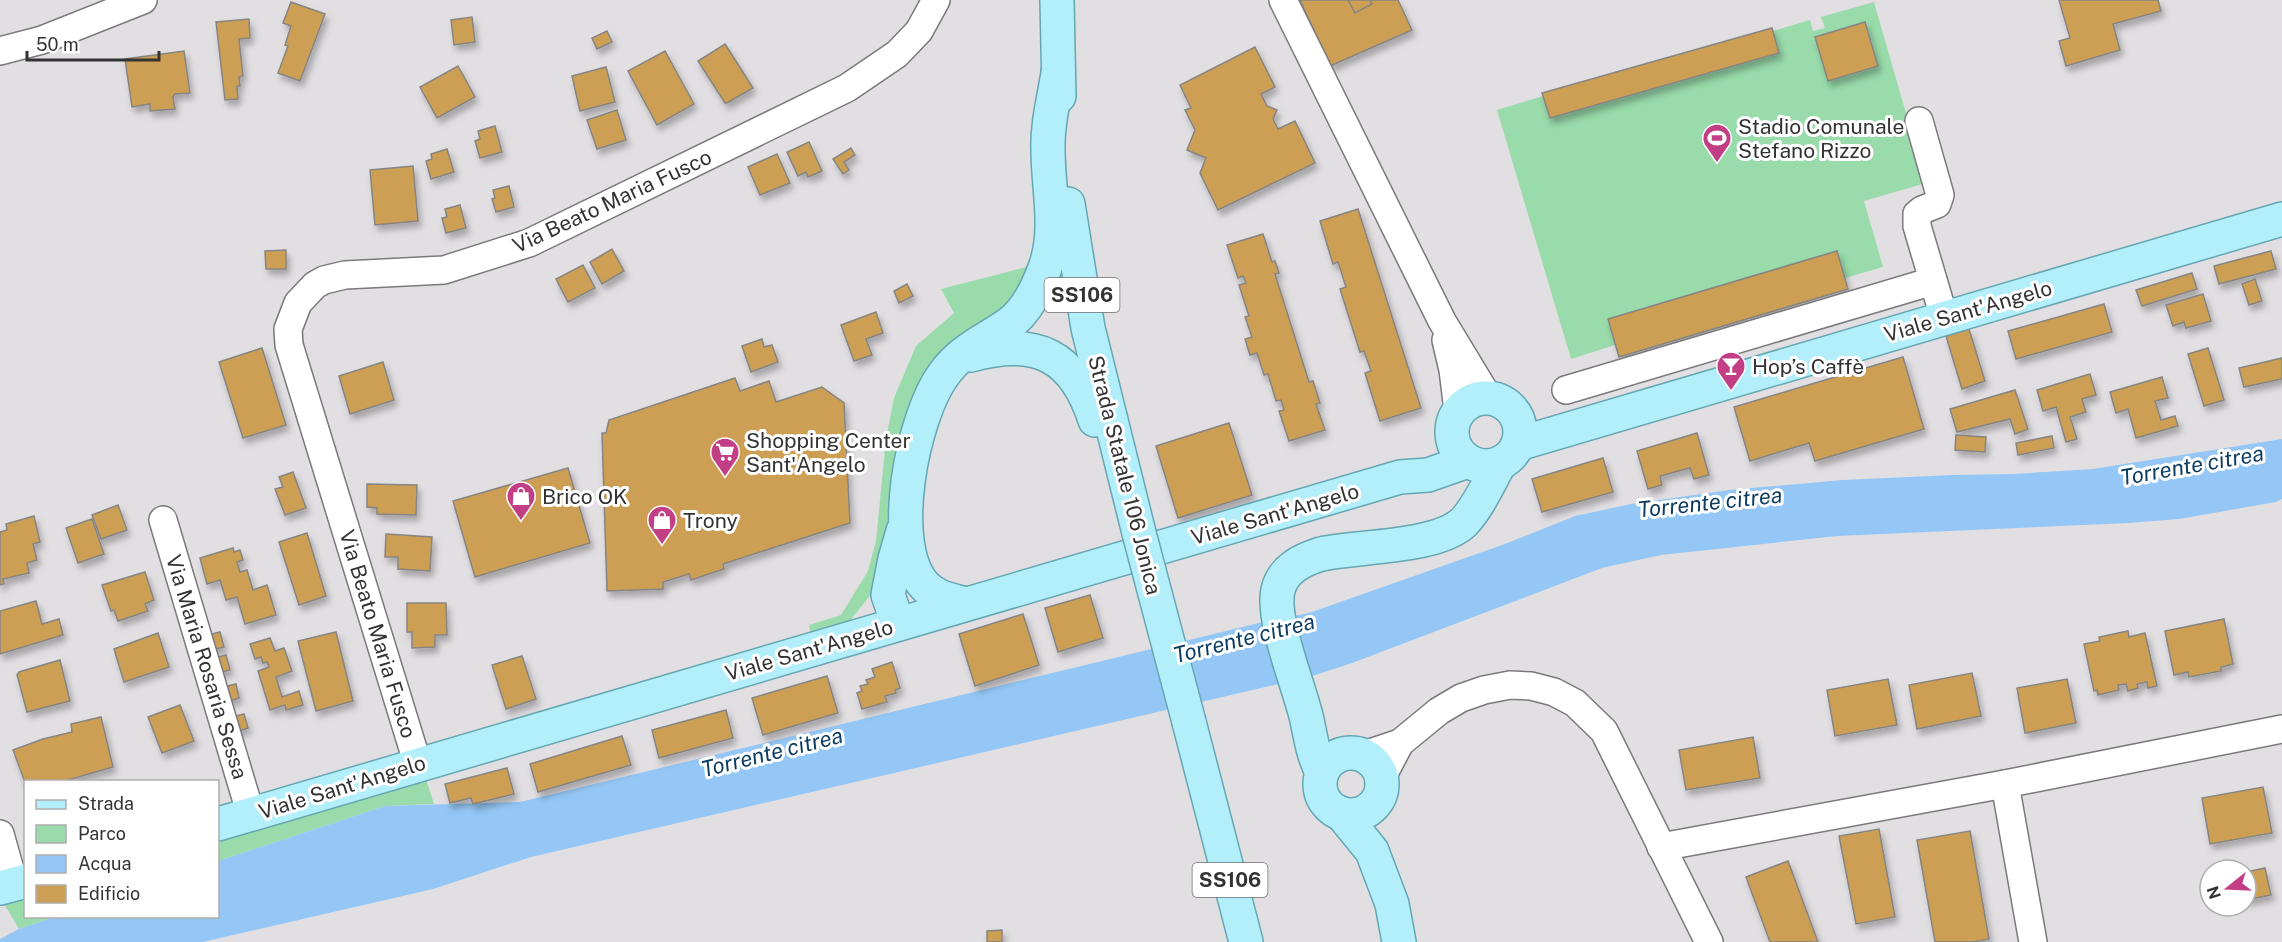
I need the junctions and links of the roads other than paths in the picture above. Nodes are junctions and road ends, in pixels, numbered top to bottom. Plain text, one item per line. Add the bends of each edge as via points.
1 (143, 0) edge
2 (936, 0) edge
3 (1057, 0) edge
4 (1283, 0) edge
5 (0, 51) edge
6 (1058, 73) junction
7 (1919, 122) dead end
8 (2282, 219) edge
9 (1933, 280) junction
10 (1944, 317) junction
11 (1442, 321) junction
12 (962, 356) junction
13 (1566, 390) dead end
14 (1500, 404) junction
15 (1585, 423) junction
16 (1478, 446) junction
17 (163, 520) dead end
18 (1136, 523) junction
19 (905, 558) junction
20 (966, 604) junction
21 (901, 623) junction
22 (846, 639) junction
23 (1302, 705) junction
24 (2282, 729) edge
25 (418, 765) junction
26 (1322, 772) junction
27 (1367, 772) junction
28 (2005, 784) junction
29 (1341, 813) junction
30 (251, 814) junction
31 (1214, 818) junction
32 (219, 824) edge
33 (0, 834) edge
34 (1661, 847) junction
35 (1372, 851) junction
36 (13, 884) edge
37 (1246, 942) edge
38 (1260, 942) edge
39 (1399, 942) edge
40 (1709, 942) edge
41 (2034, 942) edge

1 - 5 street via 42,40
2 - 25 street, Via Beato Maria Fusco via 919,31 897,54 847,88 529,243 444,270 334,276 315,285 298,303 288,329 289,345
3 - 6 main road, Strada Statale 106 Jonica / SS106
4 - 11 street
6 - 12 main road via 1047,147 1053,228 1045,267 1024,309
6 - 18 main road, Strada Statale 106 Jonica / SS106 via 1064,174 1082,297
7 - 9 street via 1940,195 1937,204 1922,210 1916,219
8 - 10 main road, Viale Sant'Angelo
9 - 10 street
9 - 13 street
10 - 15 main road, Viale Sant'Angelo
11 - 14 street
11 - 16 street
12 - 18 main road via 1019,347 1049,357 1069,371 1086,395 1117,488
12 - 19 main road via 932,391 921,419 909,477
14 - 15 main road, Viale Sant'Angelo
14 - 16 main road via 1476,398 1466,403
14 - 16 main road via 1519,422 1520,433
15 - 16 main road, Viale Sant'Angelo
16 - 20 main road, Viale Sant'Angelo via 1445,444 1406,468 1400,477
16 - 23 main road via 1471,513 1462,523 1442,536 1332,551 1305,559 1283,577 1278,590 1278,612
17 - 30 street, Via Maria Rosaria Sessa
18 - 31 main road, Strada Statale 106 Jonica / SS106, bridge
19 - 20 main road via 931,591
19 - 21 main road via 888,595
19 - 22 main road
20 - 21 main road, Viale Sant'Angelo
21 - 22 main road, Viale Sant'Angelo
22 - 25 main road, Viale Sant'Angelo
23 - 26 main road via 1311,746
23 - 27 main road via 1326,738
24 - 28 street
25 - 30 main road, Viale Sant'Angelo
26 - 27 main road via 1333,758
26 - 29 main road via 1320,782 1325,801
27 - 29 main road via 1359,814
27 - 34 street via 1439,711 1461,698 1510,685 1531,686 1575,703 1604,731
27 - 35 main road
28 - 34 street
28 - 41 street
29 - 35 main road
30 - 32 main road, Viale Sant'Angelo
31 - 37 main road, Strada Statale 106 Jonica / SS106
31 - 38 main road via 1234,843
33 - 36 street
34 - 40 street
35 - 39 main road via 1392,904

